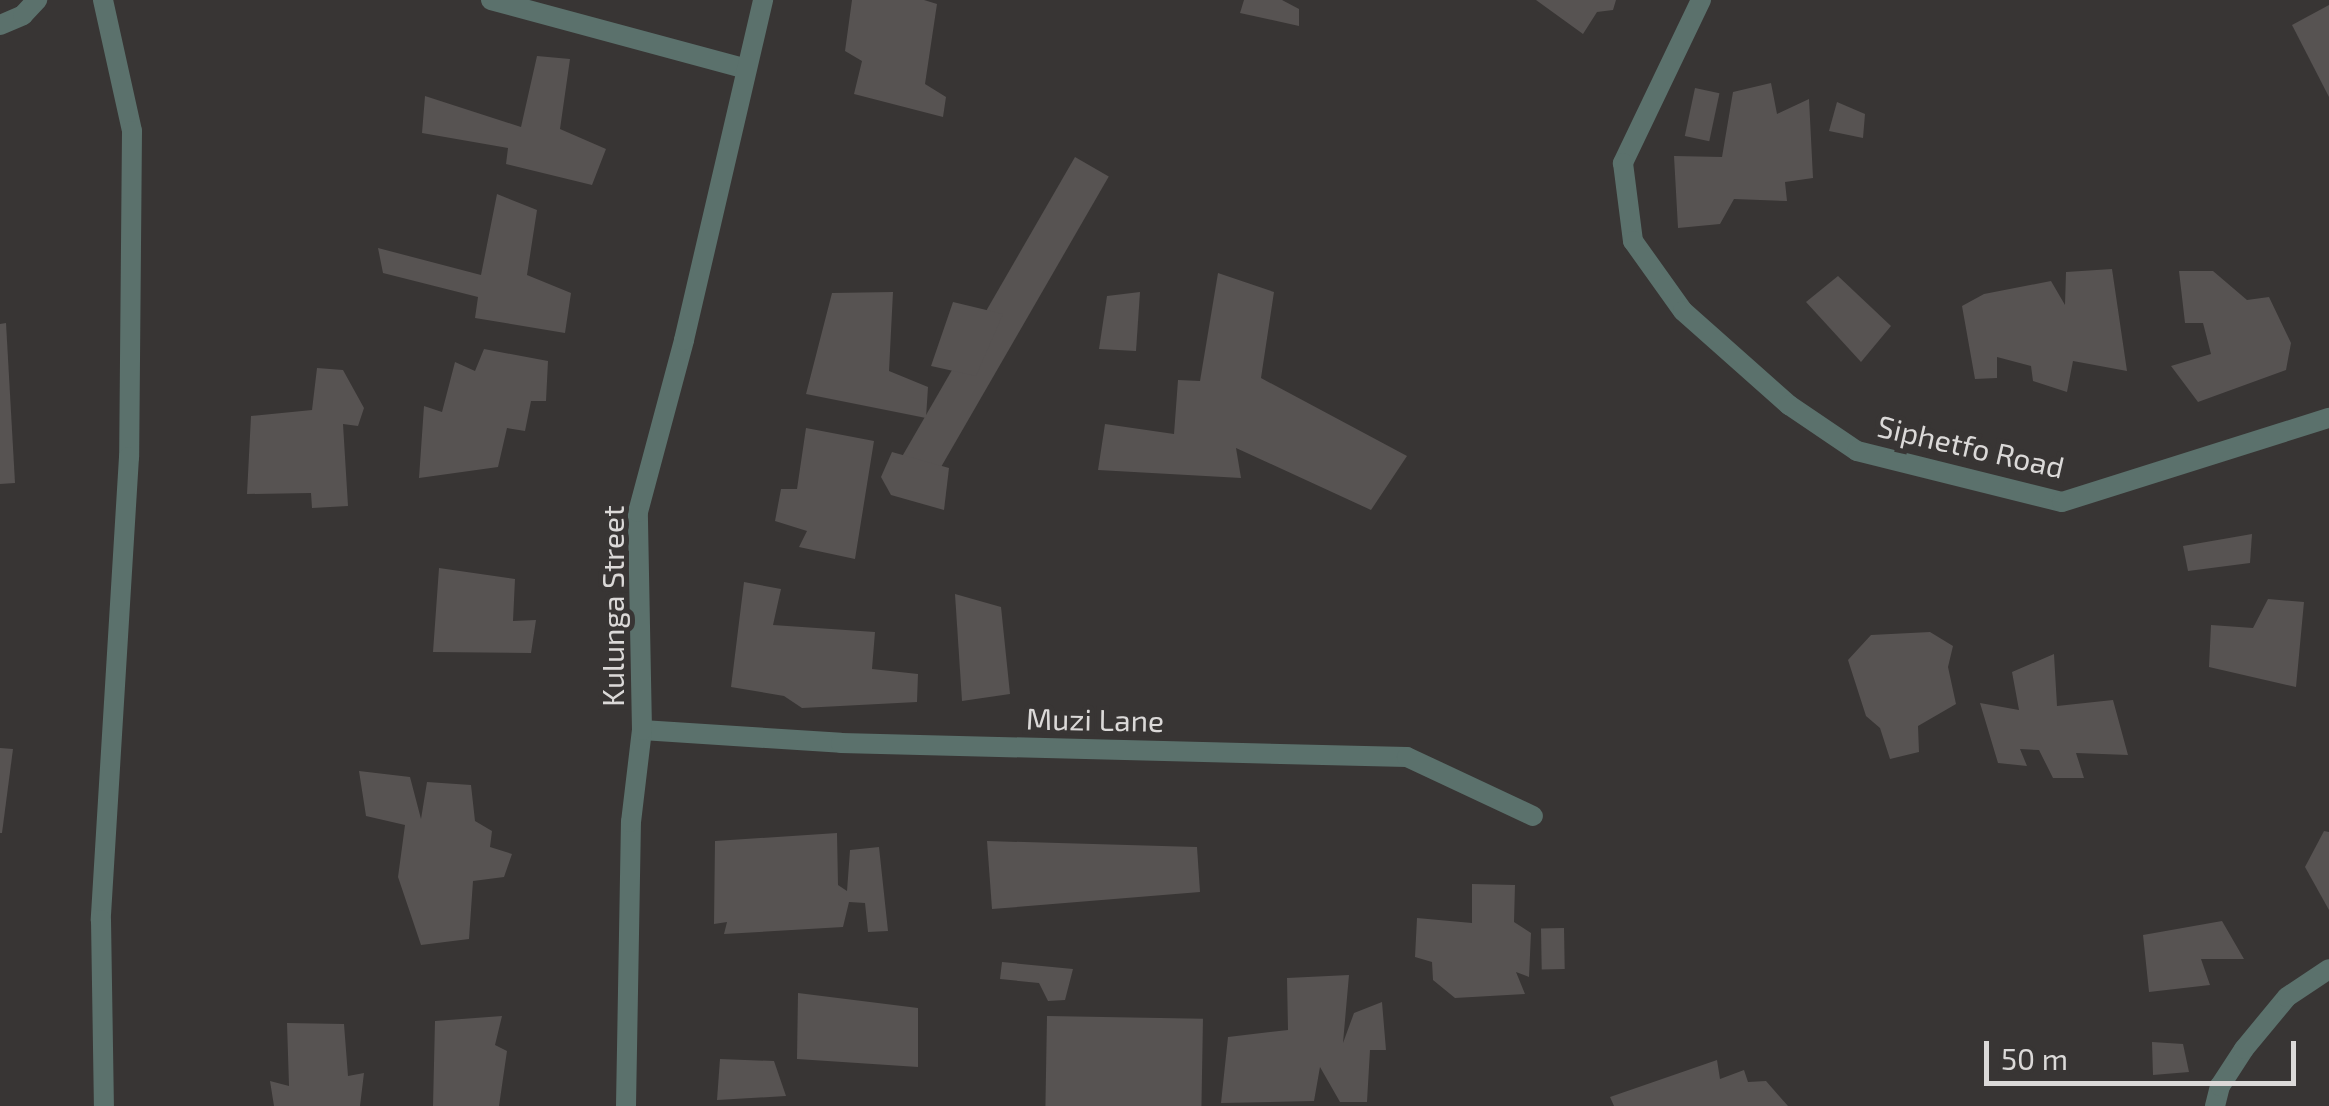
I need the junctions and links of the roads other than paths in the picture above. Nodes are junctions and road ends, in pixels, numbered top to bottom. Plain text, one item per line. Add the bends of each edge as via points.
1 (36, 0) edge
2 (103, 0) edge
3 (491, 0) edge
4 (763, 0) edge
5 (1701, 0) edge
6 (0, 26) edge
7 (746, 69) junction
8 (2329, 418) edge
9 (642, 730) junction
10 (1533, 816) dead end
11 (2329, 969) edge
12 (104, 1106) edge
13 (626, 1106) edge
14 (2215, 1106) edge

1 - 6 street
2 - 12 street via 132,131 130,457 101,920
3 - 7 street
4 - 7 street, Kulunga Street
5 - 8 street, Siphetfo Road via 1623,163 1633,241 1683,311 1789,405 1857,451 2062,502
7 - 9 street, Kulunga Street via 638,512
9 - 10 street, Muzi Lane via 840,743 1407,757
9 - 13 street, Kulunga Street via 631,822
11 - 14 street via 2288,997 2244,1048

